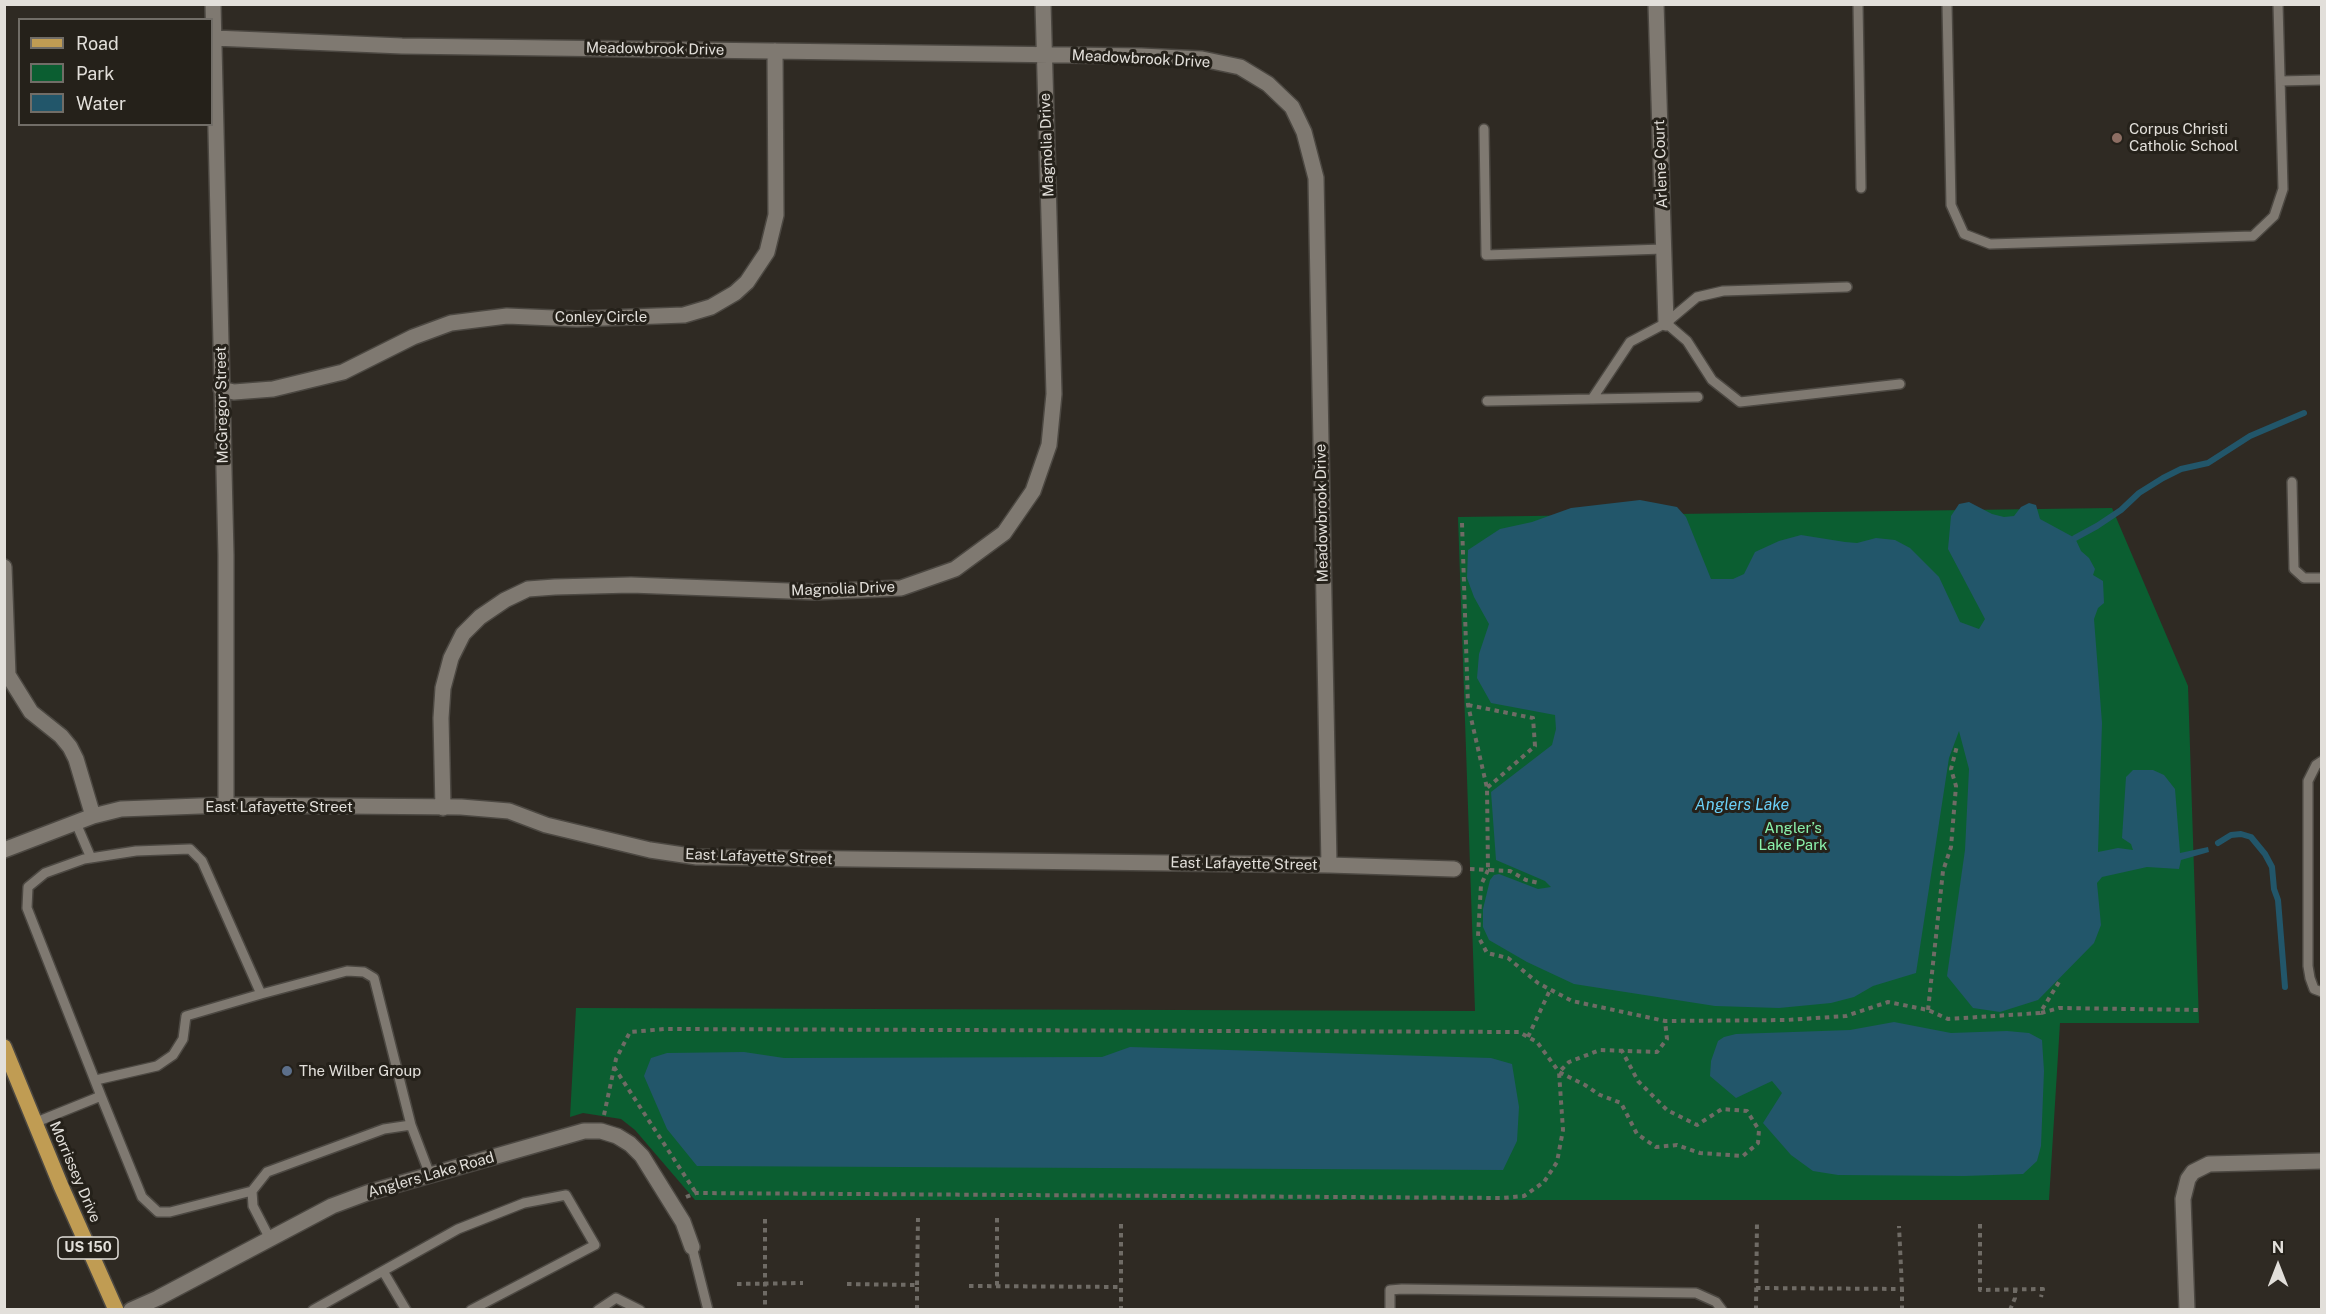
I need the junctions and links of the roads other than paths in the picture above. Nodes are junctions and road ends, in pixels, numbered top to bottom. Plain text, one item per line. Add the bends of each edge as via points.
1 (213, 4) edge
2 (1044, 4) edge
3 (1656, 4) edge
4 (1858, 4) edge
5 (1947, 4) edge
6 (2278, 4) edge
7 (214, 38) junction
8 (775, 51) junction
9 (1044, 55) junction
10 (2322, 80) edge
11 (2280, 81) junction
12 (1484, 129) dead end
13 (1860, 188) dead end
14 (1663, 249) junction
15 (1847, 287) dead end
16 (1666, 323) junction
17 (1900, 384) dead end
18 (221, 389) junction
19 (1698, 397) dead end
20 (1592, 399) junction
21 (1487, 401) dead end
22 (2292, 482) dead end
23 (4, 567) edge
24 (2322, 578) edge
25 (2322, 761) edge
26 (226, 805) junction
27 (443, 808) junction
28 (93, 816) junction
29 (75, 823) junction
30 (4, 850) edge
31 (91, 858) junction
32 (1329, 865) junction
33 (1454, 869) road end
34 (2322, 992) edge
35 (261, 994) junction
36 (4, 1047) edge
37 (96, 1080) junction
38 (101, 1096) junction
39 (34, 1123) junction
40 (411, 1125) junction
41 (2322, 1161) edge
42 (430, 1175) junction
43 (252, 1191) junction
44 (270, 1239) junction
45 (692, 1247) joint
46 (383, 1271) junction
47 (116, 1310) edge
48 (131, 1310) edge
49 (313, 1310) edge
50 (406, 1310) edge
51 (471, 1310) edge
52 (598, 1310) edge
53 (640, 1310) edge
54 (708, 1310) edge
55 (1390, 1310) edge
56 (1722, 1310) edge
57 (2187, 1310) edge

1 - 7 street, McGregor Street
2 - 9 street, Magnolia Drive
3 - 14 street, Arlene Court
4 - 13 lane
5 - 11 lane via 1951,206 1964,234 1990,244 2253,236 2274,216 2283,189
6 - 11 lane
7 - 8 street, Meadowbrook Drive via 402,46
7 - 18 street, McGregor Street
8 - 9 street, Meadowbrook Drive
8 - 18 street, Conley Circle via 776,215 766,252 747,282 711,307 684,315 588,319 507,316 451,323 343,372 273,389
9 - 27 street, Magnolia Drive via 1054,394 1049,445 1033,491 1004,533 956,569 901,588 815,592 631,585 555,587 528,589 505,600 480,616 451,658 441,718
9 - 32 street, Meadowbrook Drive via 1192,58 1240,67 1268,84 1292,107 1304,132 1316,178
10 - 11 lane
12 - 14 lane via 1486,255
14 - 16 street, Arlene Court
15 - 16 lane via 1723,291 1697,297
16 - 17 lane via 1687,341 1712,380 1740,402
16 - 20 lane via 1630,342
18 - 26 street, McGregor Street via 226,555
19 - 20 lane
20 - 21 lane
22 - 24 lane via 2294,569 2304,578
23 - 28 street via 8,675 31,712 70,747
25 - 34 lane via 2308,780 2308,966 2314,988
26 - 27 street, East Lafayette Street
26 - 28 street, East Lafayette Street via 121,809
27 - 32 street, East Lafayette Street via 509,811 546,825 697,857
28 - 29 street, East Lafayette Street
29 - 30 street, East Lafayette Street
29 - 31 lane
31 - 35 lane via 190,849 202,861
31 - 37 lane via 45,873 28,886 27,908
32 - 33 street, East Lafayette Street
35 - 37 lane via 186,1016 183,1039 173,1055 157,1066
35 - 40 lane via 347,971 364,972 374,978
36 - 39 main road, Morrissey Drive / US 150
37 - 38 lane
38 - 39 lane
38 - 43 lane via 142,1197 158,1212
39 - 47 main road, Morrissey Drive / US 150
40 - 42 lane
40 - 43 lane via 384,1129 267,1172
41 - 57 street via 2209,1164 2193,1172 2183,1199
42 - 44 street, Anglers Lake Road via 332,1206
42 - 45 street, Anglers Lake Road via 584,1131 601,1131 617,1136 642,1156 683,1222
43 - 44 lane via 253,1206
44 - 48 street, Anglers Lake Road
45 - 54 lane
46 - 49 lane
46 - 50 lane
46 - 51 lane via 458,1229 524,1203 567,1195 595,1245
52 - 53 lane via 616,1298
55 - 56 lane via 1390,1290 1402,1289 1696,1293 1716,1302

